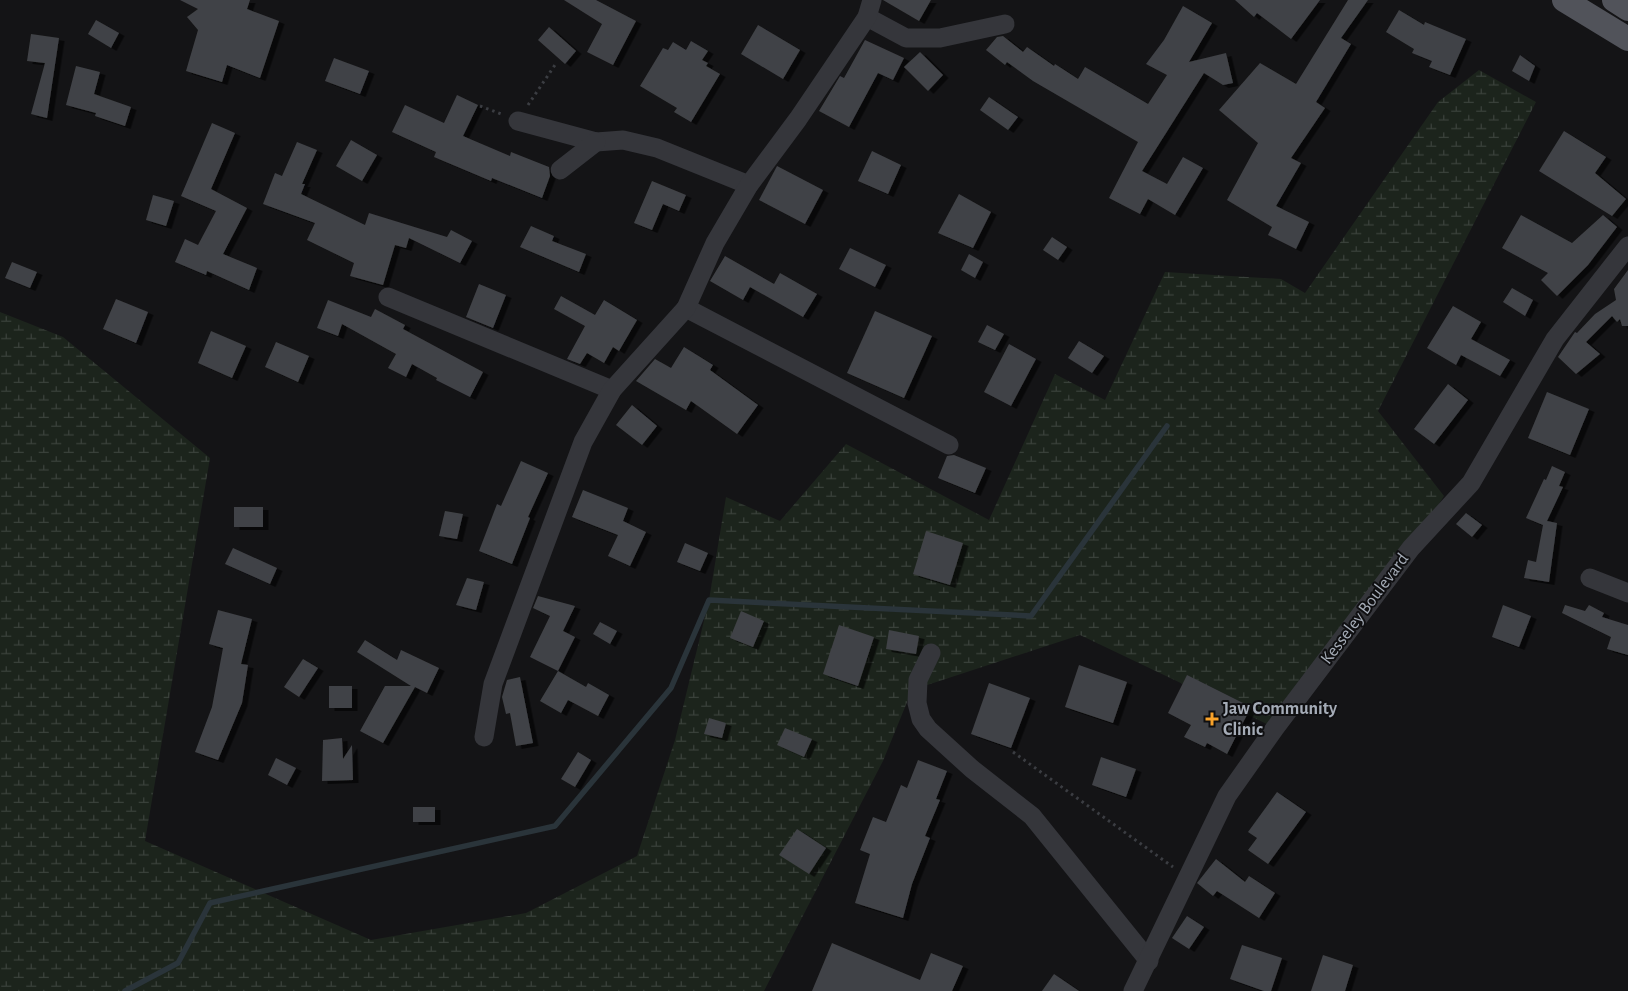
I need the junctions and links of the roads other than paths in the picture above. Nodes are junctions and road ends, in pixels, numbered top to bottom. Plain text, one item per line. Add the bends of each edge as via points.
1 (1564, 0) edge
2 (1614, 0) edge
3 (870, 8) edge
4 (1628, 9) edge
5 (1005, 24) dead end
6 (1628, 39) edge
7 (518, 120) road end
8 (596, 142) junction
9 (560, 170) dead end
10 (749, 185) junction
11 (1628, 246) edge
12 (388, 297) dead end
13 (686, 308) junction
14 (612, 390) junction
15 (949, 445) dead end
16 (1590, 578) dead end
17 (1628, 593) edge
18 (932, 652) dead end
19 (484, 736) dead end
20 (1149, 961) junction
21 (1133, 991) edge

1 - 6 main road
2 - 4 main road
3 - 5 street via 906,38 940,38
3 - 10 street via 798,119
7 - 8 street
8 - 9 street
8 - 10 street via 623,140 657,148
10 - 13 street via 715,243
11 - 20 street, Kesseley Boulevard via 1555,339 1471,483 1411,548 1227,796
12 - 14 street
13 - 14 street
13 - 15 street
14 - 19 street via 583,442 496,675
16 - 17 street
18 - 20 street via 918,680 917,703 921,719 928,729 1032,816
20 - 21 street, Kesseley Boulevard

